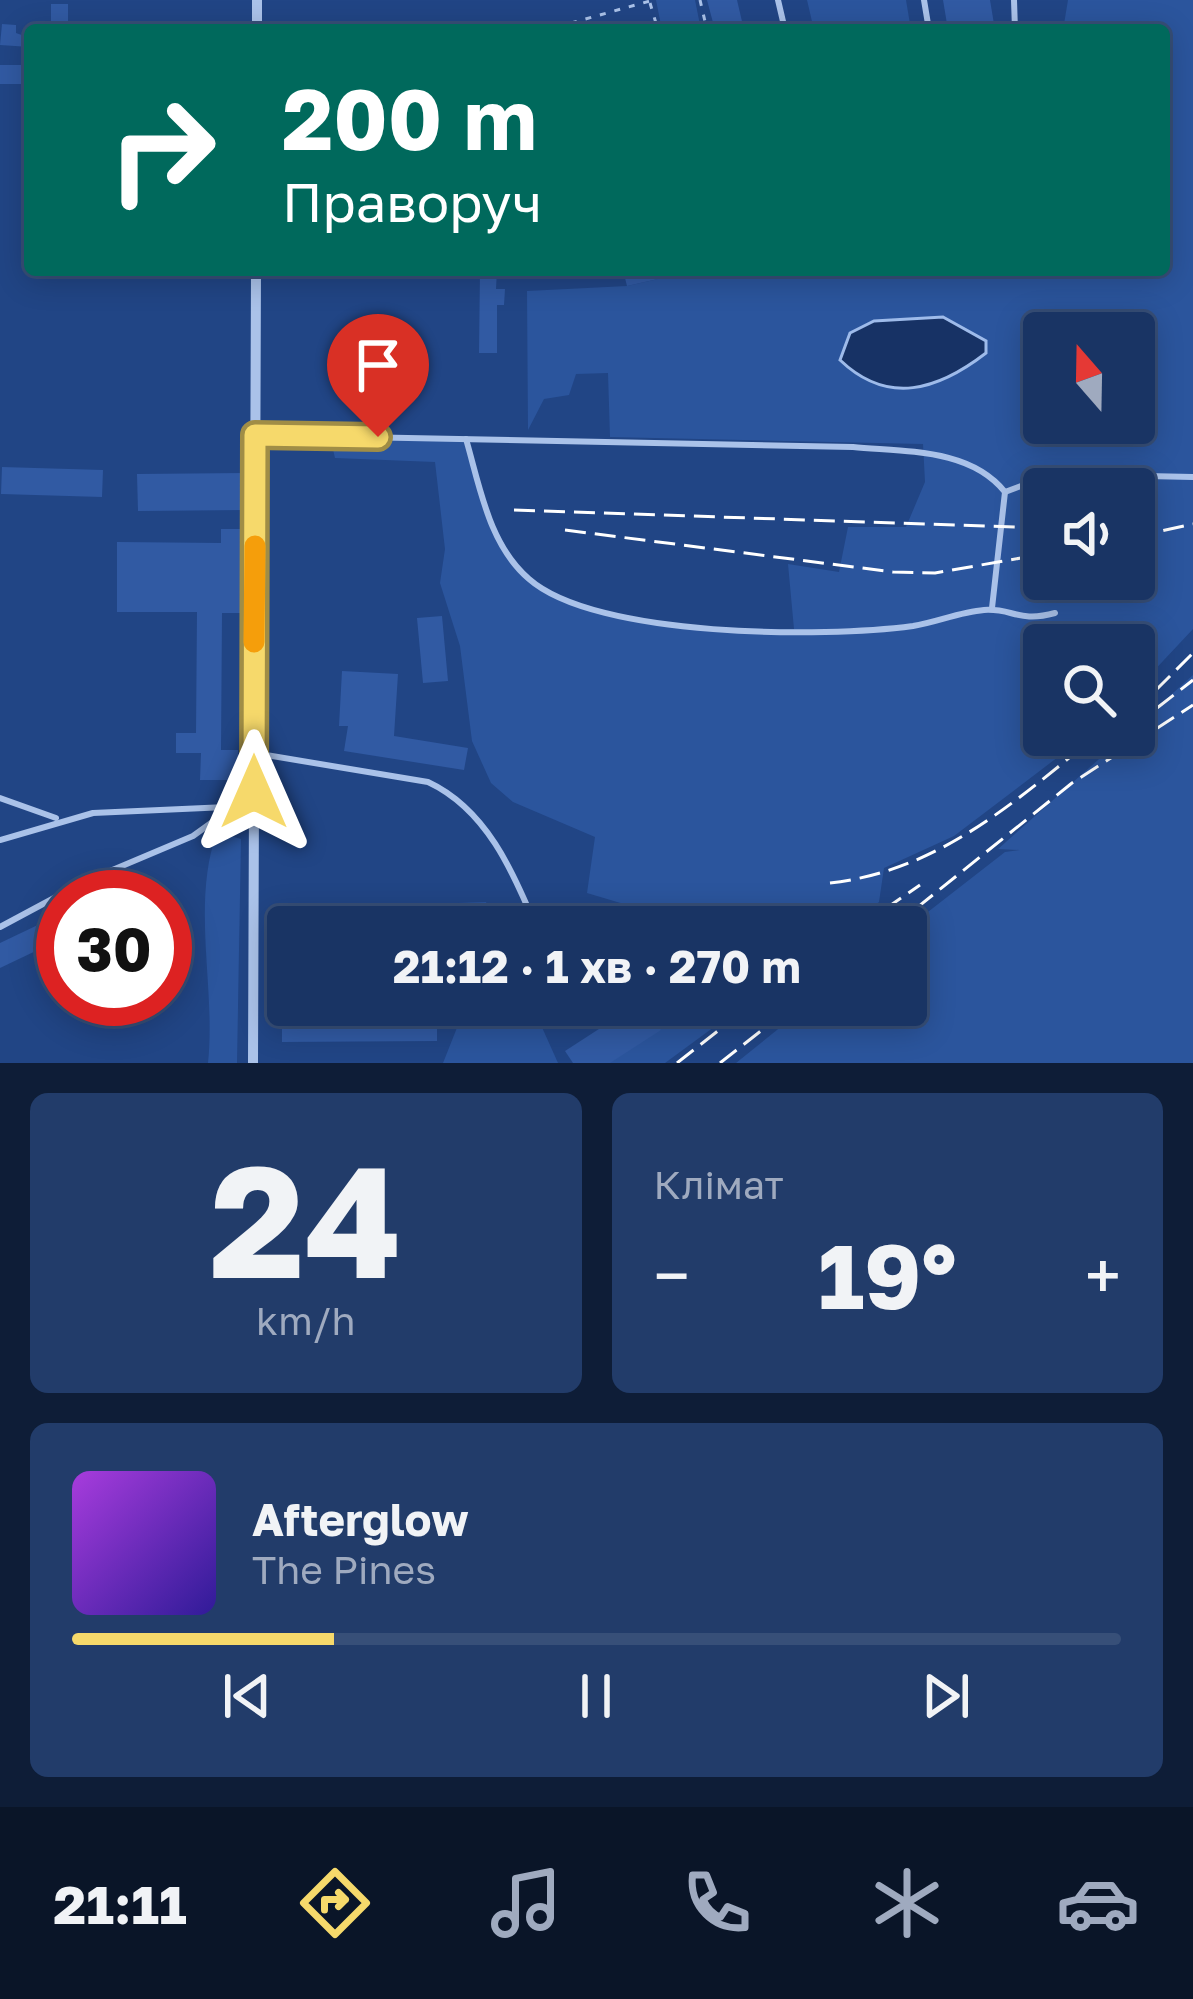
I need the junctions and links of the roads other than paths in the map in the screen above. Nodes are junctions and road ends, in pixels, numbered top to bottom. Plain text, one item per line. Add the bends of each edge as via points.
1 (256, 276) edge
2 (255, 435) junction
3 (466, 439) junction
4 (1193, 476) edge
5 (1005, 492) junction
6 (992, 609) junction
7 (1055, 613) dead end
8 (254, 753) junction
9 (254, 792) junction
10 (0, 798) edge
11 (227, 807) junction
12 (59, 819) junction
13 (0, 840) edge
14 (527, 906) edge
15 (0, 927) edge
16 (253, 1063) edge

1 - 2 street
2 - 3 lane
2 - 8 street
3 - 5 lane via 854,447 944,457 991,475
3 - 6 lane via 504,551 529,580 584,609 686,628 872,629
4 - 5 lane via 1053,474
5 - 6 lane
6 - 7 lane via 1029,620
8 - 9 street
8 - 14 lane via 444,790 509,863
9 - 11 lane
9 - 16 street
10 - 12 lane
11 - 12 lane
11 - 15 lane via 193,836
12 - 13 lane

